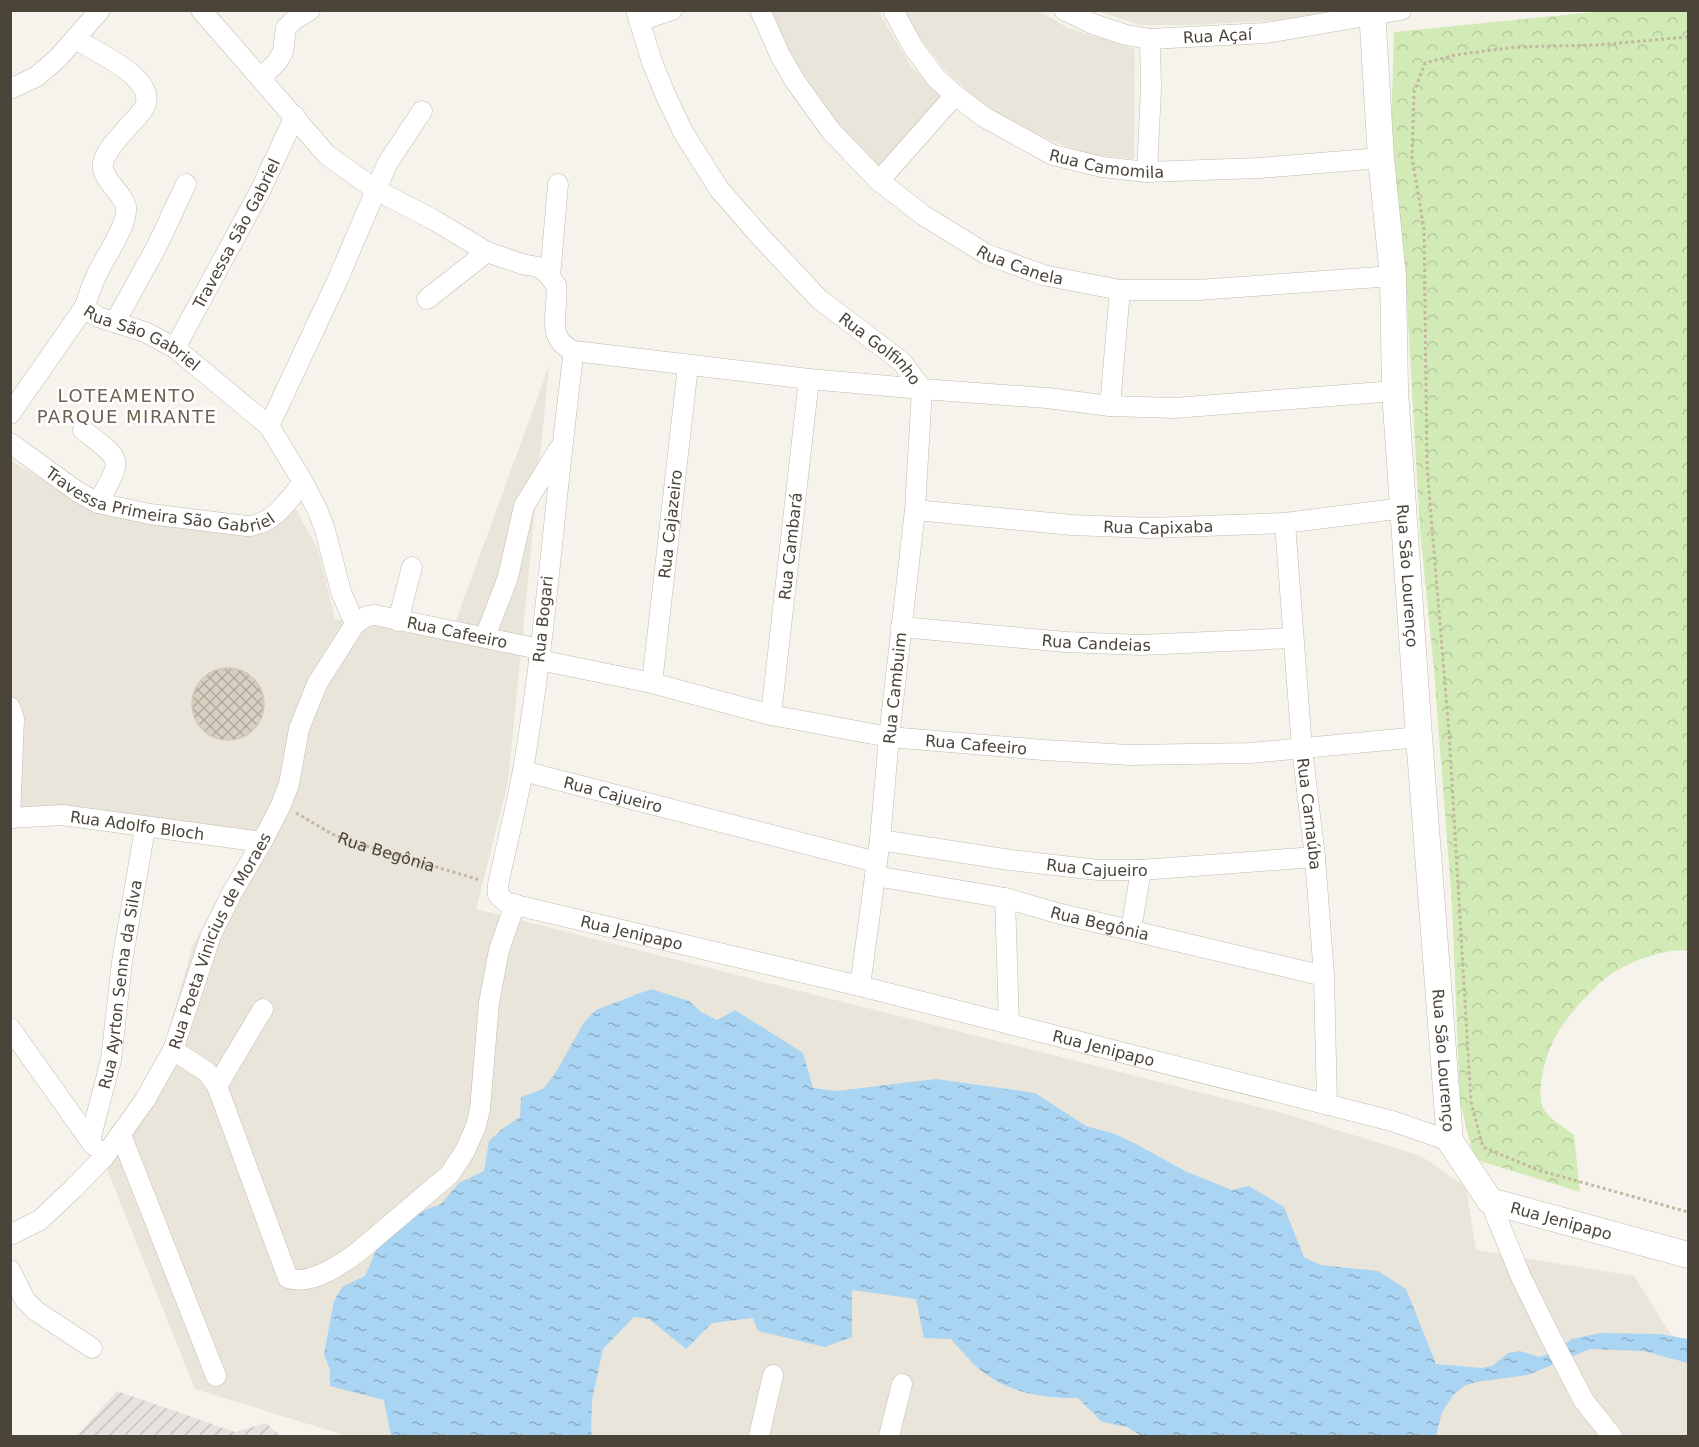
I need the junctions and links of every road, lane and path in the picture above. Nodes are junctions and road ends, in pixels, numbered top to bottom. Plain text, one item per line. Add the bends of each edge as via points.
1 (100, 10) edge
2 (201, 10) edge
3 (310, 10) edge
4 (672, 10) edge
5 (760, 10) edge
6 (893, 10) edge
7 (1064, 10) edge
8 (1401, 10) edge
9 (1373, 13) edge
10 (638, 16) edge
11 (1689, 37) edge
12 (75, 39) junction
13 (1150, 39) junction
14 (261, 78) junction
15 (10, 89) edge
16 (955, 95) junction
17 (422, 111) dead end
18 (295, 116) junction
19 (1381, 158) junction
20 (1147, 172) junction
21 (879, 181) junction
22 (186, 184) dead end
23 (558, 184) dead end
24 (376, 190) junction
25 (488, 252) junction
26 (544, 272) junction
27 (1393, 276) junction
28 (1120, 290) junction
29 (427, 299) dead end
30 (84, 308) junction
31 (115, 322) junction
32 (175, 348) junction
33 (574, 351) junction
34 (688, 366) junction
35 (809, 379) junction
36 (922, 389) junction
37 (1395, 391) junction
38 (1110, 406) junction
39 (10, 414) edge
40 (269, 426) junction
41 (82, 430) dead end
42 (10, 442) edge
43 (562, 444) junction
44 (303, 482) junction
45 (98, 503) junction
46 (1403, 508) junction
47 (915, 510) junction
48 (1285, 523) junction
49 (412, 567) dead end
50 (398, 621) junction
51 (355, 624) junction
52 (901, 627) junction
53 (485, 637) junction
54 (1292, 638) junction
55 (539, 655) junction
56 (652, 683) junction
57 (10, 707) edge
58 (771, 715) junction
59 (889, 737) junction
60 (1419, 737) junction
61 (1302, 749) junction
62 (523, 771) junction
63 (281, 805) junction
64 (11, 818) edge
65 (145, 828) junction
66 (880, 840) junction
67 (262, 842) junction
68 (1315, 857) junction
69 (875, 869) junction
70 (1141, 870) junction
71 (498, 885) junction
72 (1005, 898) junction
73 (515, 904) junction
74 (1131, 930) junction
75 (1324, 975) junction
76 (860, 986) junction
77 (263, 1009) dead end
78 (1009, 1024) junction
79 (10, 1028) edge
80 (174, 1050) junction
81 (217, 1086) junction
82 (1327, 1105) junction
83 (121, 1135) junction
84 (90, 1140) junction
85 (1450, 1141) junction
86 (104, 1157) junction
87 (1490, 1201) junction
88 (1689, 1212) edge
89 (10, 1235) edge
90 (1689, 1255) edge
91 (10, 1270) edge
92 (92, 1348) dead end
93 (772, 1375) dead end
94 (216, 1376) dead end
95 (902, 1384) dead end
96 (759, 1437) edge
97 (889, 1437) edge
98 (1612, 1437) edge

1 - 12 street
2 - 14 street
3 - 14 street via 286,28 278,62
4 - 10 street
5 - 21 street, Rua Canela via 780,55 812,106 831,132
6 - 16 street, Rua Camomila via 913,47 937,79
7 - 13 street, Rua Açaí via 1093,24
8 - 9 street, Rua Açaí
9 - 13 street, Rua Açaí via 1266,33
9 - 19 street, Rua São Lourenço
10 - 36 street, Rua Golfinho via 682,132 719,189 819,298 902,362
11 - 88 path via 1516,47 1425,63 1414,92 1412,158 1424,228 1427,466 1449,733 1471,1102 1483,1147 1538,1170
12 - 15 street via 36,77
12 - 30 street via 129,71 147,96 145,107 111,147 103,164 105,174 122,195 125,219
13 - 20 street
14 - 18 street
16 - 20 street, Rua Camomila via 984,117 1053,155 1102,167
16 - 21 street
17 - 24 street via 387,164
18 - 24 street via 327,155
18 - 32 street, Travessa São Gabriel via 260,191
19 - 20 street, Rua Camomila
19 - 27 street, Rua São Lourenço
21 - 28 street, Rua Canela via 923,215 986,254 1043,275
22 - 31 street
23 - 26 street
24 - 25 street
24 - 40 street
25 - 26 street
25 - 29 street
26 - 33 street via 556,285 556,334 565,347
27 - 28 street, Rua Canela via 1197,290
27 - 37 street, Rua São Lourenço
28 - 38 street
30 - 31 street, Rua São Gabriel
30 - 39 street, Rua São Gabriel
31 - 32 street, Rua São Gabriel
32 - 40 street, Rua São Gabriel
33 - 34 street
33 - 43 street, Rua Bogari
34 - 35 street
34 - 56 street, Rua Cajazeiro
35 - 36 street
35 - 58 street, Rua Cambará
36 - 38 street, Rua Golfinho
36 - 47 street, Rua Cambuim
37 - 38 street, Rua Golfinho via 1174,408
37 - 46 street, Rua São Lourenço
40 - 44 street, Rua São Gabriel
41 - 45 street via 113,453 116,461 116,469
42 - 45 street, Travessa Primeira São Gabriel
43 - 53 street via 524,506 511,567
43 - 55 street, Rua Bogari
44 - 45 street, Travessa Primeira São Gabriel via 277,513 258,526 150,514
44 - 51 street, Rua São Gabriel via 325,530 341,592
46 - 48 street, Rua Capixaba
46 - 60 street, Rua São Lourenço
47 - 48 street, Rua Capixaba via 1150,528
47 - 52 street, Rua Cambuim
48 - 54 street, Rua Carnaúba
49 - 50 street
50 - 51 street, Rua Cafeeiro via 375,615
50 - 53 street, Rua Cafeeiro
51 - 63 street, Rua Poeta Vinicius de Moraes via 305,710
52 - 54 street, Rua Candeias via 1141,645
52 - 59 street, Rua Cambuim
53 - 55 street, Rua Cafeeiro
54 - 61 street, Rua Carnaúba
55 - 56 street, Rua Cafeeiro
55 - 62 street, Rua Bogari
56 - 58 street, Rua Cafeeiro
57 - 64 street via 14,719
58 - 59 street, Rua Cafeeiro
59 - 61 street, Rua Cafeeiro via 1129,755
59 - 66 street, Rua Cambuim
60 - 61 street, Rua Cafeeiro
60 - 85 street, Rua São Lourenço
61 - 68 street, Rua Carnaúba
62 - 69 street, Rua Cajueiro
62 - 71 street, Rua Bogari
63 - 67 street, Rua Poeta Vinicius de Moraes
63 - 71 path, Rua Begônia via 353,842
64 - 65 street, Rua Adolfo Bloch via 62,815
65 - 67 street, Rua Adolfo Bloch
65 - 84 street, Rua Ayrton Senna da Silva via 122,962 111,1060
66 - 69 street, Rua Cambuim
66 - 70 street, Rua Cajueiro via 1010,860 1098,870
67 - 80 street, Rua Poeta Vinicius de Moraes via 211,935
68 - 70 street, Rua Cajueiro
68 - 75 street, Rua Carnaúba
69 - 72 street, Rua Begônia
69 - 76 street, Rua Cambuim
70 - 74 street
71 - 73 street via 498,895
72 - 74 street, Rua Begônia
72 - 78 street
73 - 76 street, Rua Jenipapo
73 - 81 street via 499,950 489,1003 480,1108 465,1151 450,1174 344,1263 303,1280 288,1278
74 - 75 street, Rua Begônia
75 - 82 street, Rua Carnaúba
76 - 78 street, Rua Jenipapo
77 - 81 street
78 - 82 street, Rua Jenipapo
79 - 84 street
80 - 81 street via 207,1072
80 - 83 street, Rua Poeta Vinicius de Moraes
82 - 85 street, Rua Jenipapo
83 - 86 street, Rua Poeta Vinicius de Moraes
83 - 94 street
84 - 86 street
85 - 87 street, Rua Jenipapo
86 - 89 street, Rua Poeta Vinicius de Moraes via 40,1220
87 - 90 street, Rua Jenipapo
87 - 98 street via 1551,1338 1584,1401
91 - 92 street via 25,1300 36,1311
93 - 96 street
95 - 97 street

